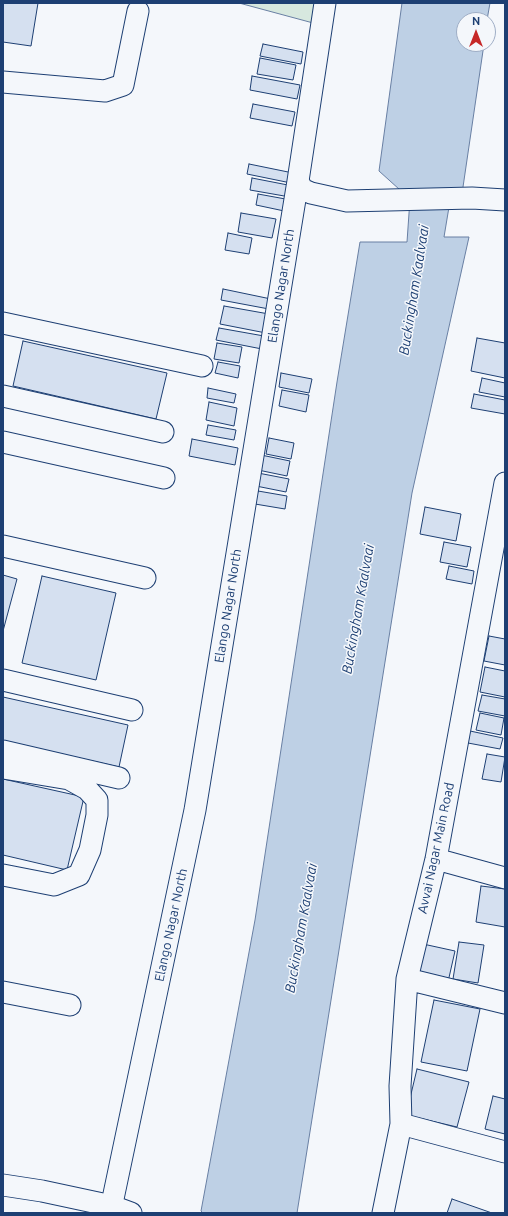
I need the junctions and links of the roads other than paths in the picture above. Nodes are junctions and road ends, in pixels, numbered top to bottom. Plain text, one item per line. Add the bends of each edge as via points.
1 (325, 3) edge
2 (138, 11) dead end
3 (3, 82) edge
4 (298, 181) junction
5 (505, 200) edge
6 (3, 323) edge
7 (202, 366) dead end
8 (3, 396) edge
9 (163, 432) dead end
10 (3, 442) edge
11 (164, 478) dead end
12 (505, 483) edge
13 (501, 524) edge
14 (3, 546) edge
15 (145, 578) dead end
16 (3, 680) edge
17 (132, 710) dead end
18 (3, 751) edge
19 (3, 768) edge
20 (119, 778) dead end
21 (436, 859) junction
22 (3, 875) edge
23 (505, 878) edge
24 (407, 979) junction
25 (3, 992) edge
26 (505, 1003) edge
27 (70, 1005) dead end
28 (401, 1124) junction
29 (505, 1152) edge
30 (3, 1185) edge
31 (111, 1209) edge
32 (131, 1213) edge
33 (382, 1213) edge

1 - 4 street, Elango Nagar North
2 - 3 street via 123,85 105,91
4 - 5 street via 302,189 311,193 347,201 472,198
4 - 31 street, Elango Nagar North via 195,810
6 - 7 street
8 - 9 street
10 - 11 street
12 - 13 street, Avvai Nagar Main Road
13 - 21 street, Avvai Nagar Main Road
14 - 15 street
16 - 17 street
18 - 20 street
19 - 22 street via 69,779 87,789 96,800 97,815 90,850 79,875 54,885
21 - 23 street
21 - 24 street, Avvai Nagar Main Road
24 - 26 street
24 - 28 street, Avvai Nagar Main Road via 400,1086
25 - 27 street
28 - 29 street
28 - 33 street, Avvai Nagar Main Road
30 - 31 street via 42,1191
31 - 32 street

